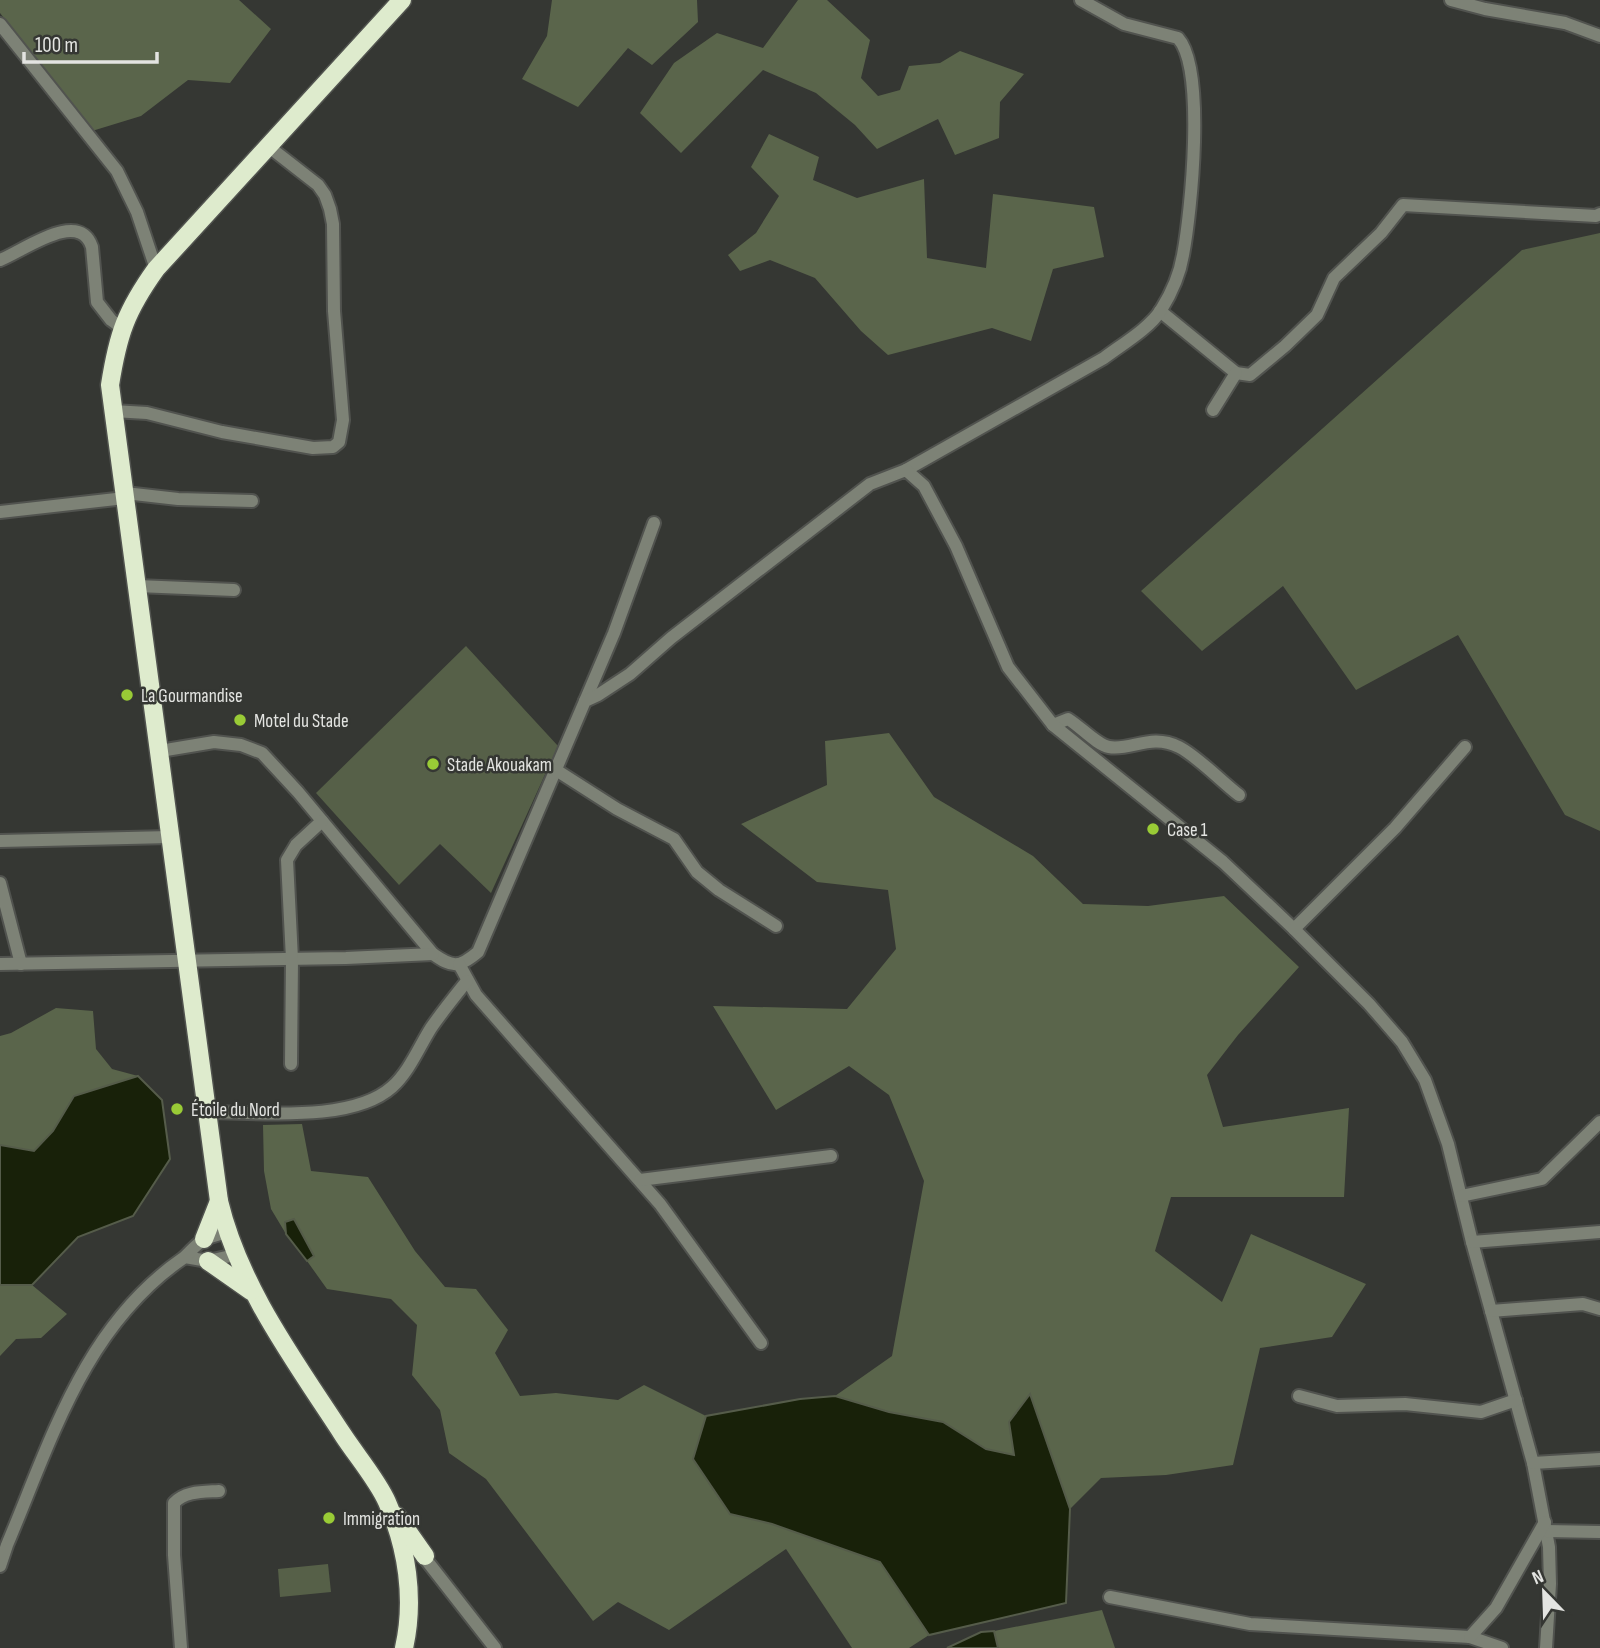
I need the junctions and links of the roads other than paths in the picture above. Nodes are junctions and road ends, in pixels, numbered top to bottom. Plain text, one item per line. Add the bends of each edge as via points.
1 (402, 0) edge
2 (1080, 0) edge
3 (1451, 0) edge
4 (0, 24) edge
5 (1600, 36) edge
6 (268, 146) junction
7 (1600, 214) edge
8 (0, 260) edge
9 (156, 269) junction
10 (1160, 311) junction
11 (122, 328) junction
12 (1236, 373) junction
13 (1213, 410) dead end
14 (113, 411) junction
15 (906, 470) junction
16 (125, 496) junction
17 (252, 501) dead end
18 (0, 512) edge
19 (654, 523) dead end
20 (137, 586) junction
21 (234, 590) dead end
22 (585, 701) junction
23 (1054, 725) junction
24 (1465, 747) dead end
25 (160, 751) junction
26 (556, 770) junction
27 (1239, 795) dead end
28 (322, 821) junction
29 (170, 837) junction
30 (0, 841) edge
31 (0, 883) edge
32 (776, 926) dead end
33 (1294, 929) junction
34 (433, 954) junction
35 (292, 959) junction
36 (188, 960) junction
37 (0, 964) edge
38 (21, 964) junction
39 (459, 964) junction
40 (467, 981) junction
41 (291, 1064) dead end
42 (208, 1112) junction
43 (1600, 1122) edge
44 (831, 1156) dead end
45 (640, 1180) junction
46 (1461, 1196) junction
47 (219, 1200) junction
48 (1600, 1231) edge
49 (227, 1232) junction
50 (204, 1239) junction
51 (1472, 1242) junction
52 (235, 1255) junction
53 (185, 1257) junction
54 (208, 1261) junction
55 (254, 1292) junction
56 (1600, 1308) edge
57 (1491, 1311) junction
58 (761, 1343) dead end
59 (1299, 1396) dead end
60 (1516, 1400) junction
61 (1600, 1459) edge
62 (1533, 1463) junction
63 (219, 1492) dead end
64 (386, 1500) junction
65 (1546, 1527) junction
66 (1600, 1532) edge
67 (403, 1551) junction
68 (429, 1562) junction
69 (0, 1566) edge
70 (408, 1583) junction
71 (1110, 1597) dead end
72 (1470, 1637) junction
73 (181, 1648) edge
74 (404, 1648) edge
75 (495, 1648) edge
76 (1502, 1648) edge
77 (1546, 1648) edge

1 - 6 highway
2 - 10 street via 1124,24 1178,38 1187,52 1195,114 1186,232 1183,257
3 - 5 street via 1565,23
4 - 9 street via 117,171 138,212
6 - 9 highway
6 - 14 street via 318,185 326,195 334,225 334,311 343,420 339,442 333,447 313,448 148,413
7 - 12 street via 1403,205 1334,278 1317,315 1250,375
8 - 11 street via 43,238 79,232 92,247 97,302
9 - 11 highway via 134,299
10 - 12 street
10 - 15 street via 1104,358
11 - 14 highway via 110,385
12 - 13 street
14 - 16 highway
15 - 22 street via 870,484 630,674
15 - 23 street via 924,486 956,546 1008,667
16 - 17 street
16 - 18 street
16 - 20 highway
19 - 22 street
20 - 21 street
20 - 25 highway
22 - 26 street
23 - 27 street via 1069,719 1108,747 1152,741 1179,746
23 - 33 street via 1223,862
24 - 33 street via 1395,828
25 - 28 street via 214,743 241,745 262,753
25 - 29 highway
26 - 32 street via 674,839 697,872
26 - 39 street via 478,952
28 - 34 street
28 - 35 street via 287,860
29 - 30 street
29 - 36 highway
31 - 38 street
33 - 46 street via 1402,1042 1436,1105
34 - 35 street
34 - 39 street via 447,964
35 - 36 street
35 - 41 street
36 - 38 street
36 - 42 highway
37 - 38 street
39 - 40 street
40 - 42 street via 403,1074 375,1097 334,1111
40 - 45 street
42 - 47 highway
43 - 46 street via 1542,1179
44 - 45 street
45 - 58 street
46 - 51 street
47 - 49 highway
47 - 50 highway
48 - 51 street
49 - 50 street
49 - 52 highway
50 - 53 street
51 - 57 street
52 - 54 street
52 - 55 highway
53 - 54 street
53 - 69 street via 136,1297 97,1346
54 - 55 highway
55 - 64 highway
56 - 57 street via 1583,1304
57 - 60 street
59 - 60 street via 1337,1406 1405,1404 1481,1412
60 - 62 street
61 - 62 street
62 - 65 street
63 - 73 street via 180,1496 174,1503
64 - 67 highway
64 - 68 highway
65 - 66 street
65 - 72 street via 1496,1608
65 - 77 street via 1550,1584
67 - 68 street
67 - 70 highway
68 - 70 highway
68 - 75 street
70 - 74 highway
71 - 72 street via 1250,1624
72 - 76 street

